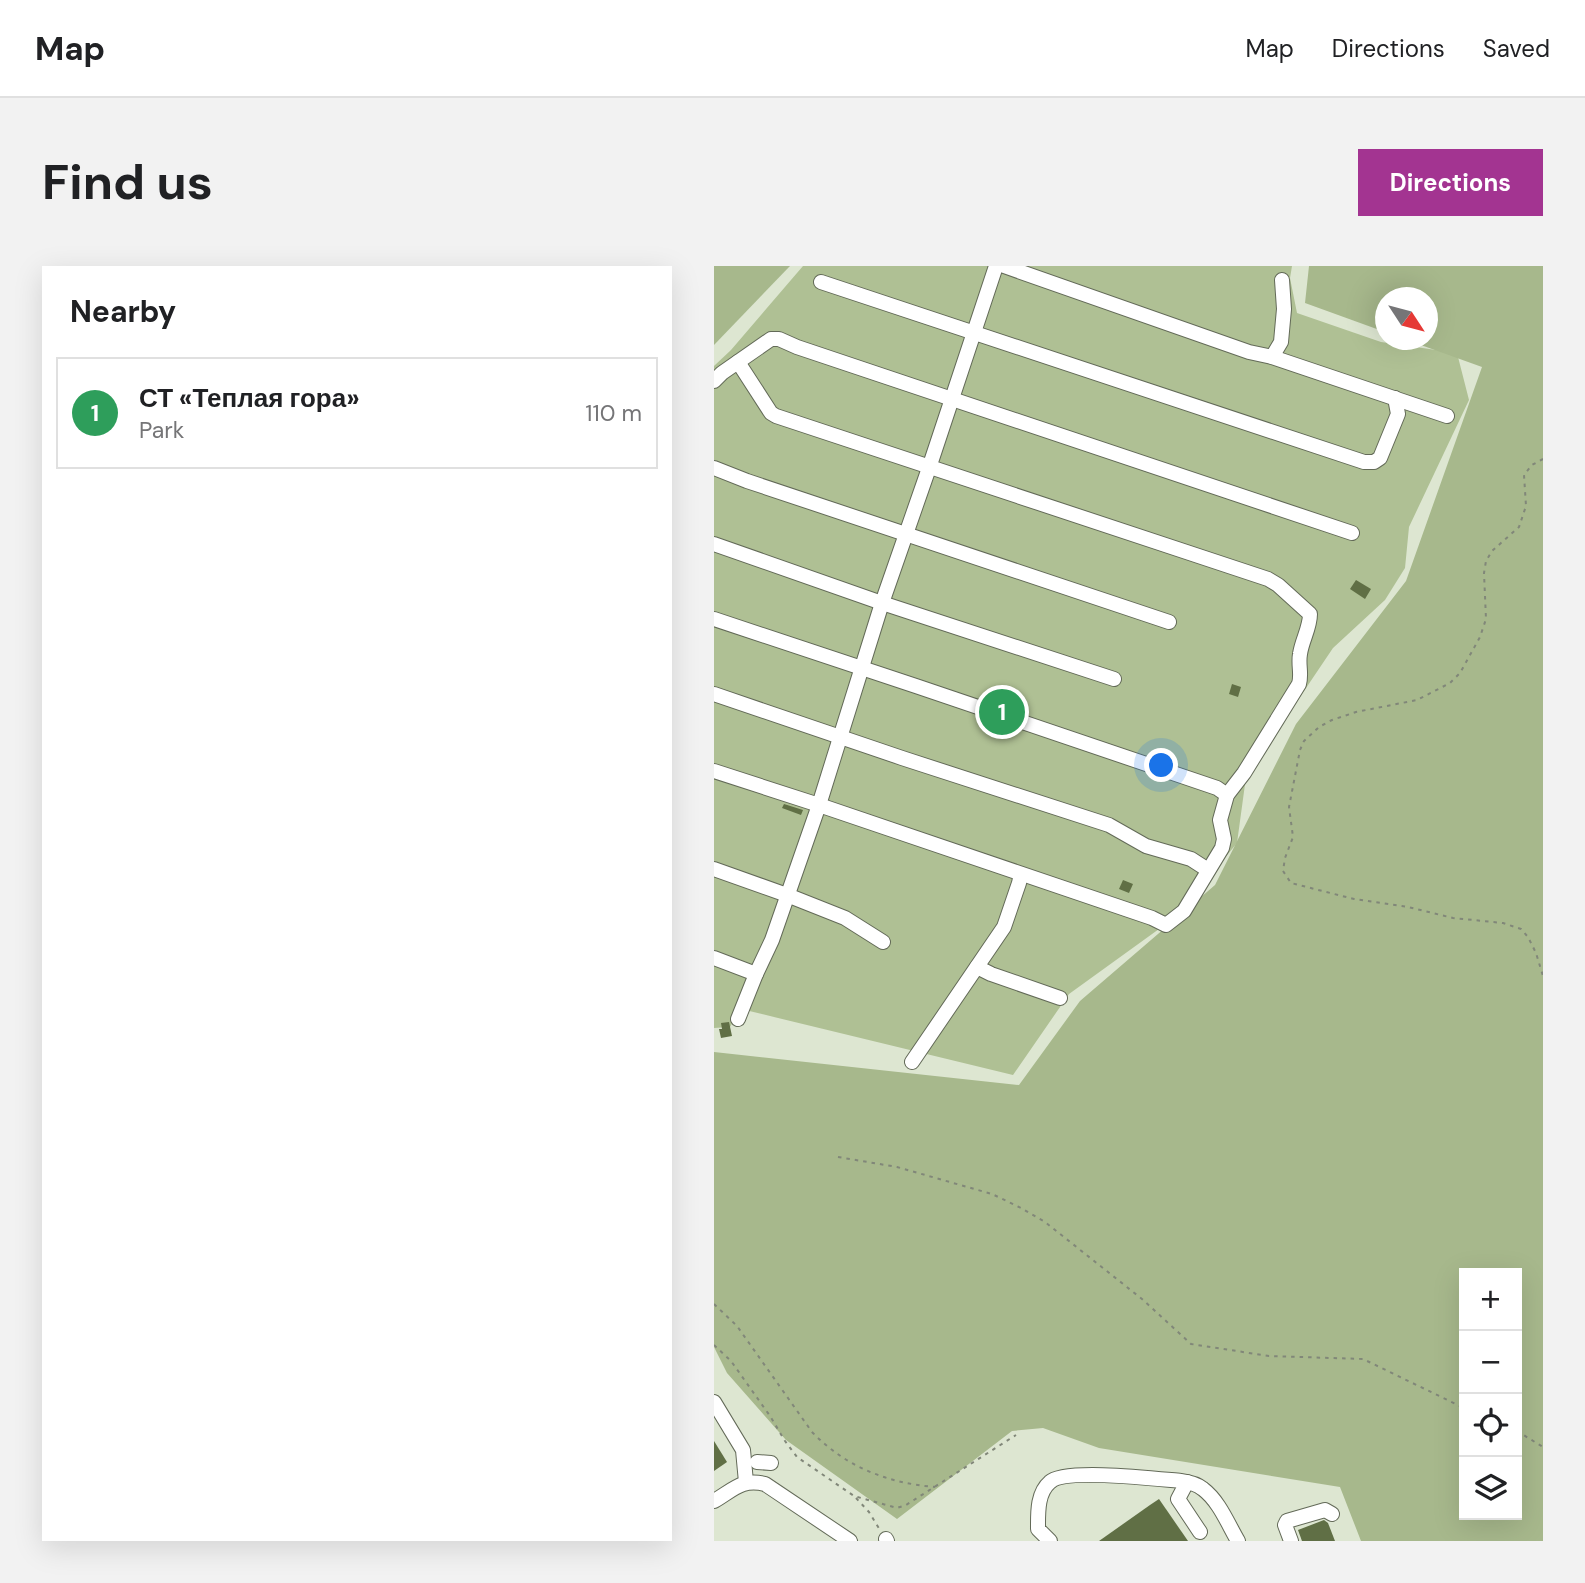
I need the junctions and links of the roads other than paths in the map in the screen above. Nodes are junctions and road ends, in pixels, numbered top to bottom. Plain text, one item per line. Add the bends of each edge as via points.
1 (996, 266) edge
2 (1004, 266) edge
3 (1282, 280) dead end
4 (821, 282) dead end
5 (974, 331) junction
6 (1272, 357) junction
7 (737, 362) junction
8 (714, 381) edge
9 (1395, 398) junction
10 (952, 399) junction
11 (1447, 416) dead end
12 (714, 468) edge
13 (929, 468) junction
14 (1352, 533) dead end
15 (906, 534) junction
16 (714, 544) edge
17 (882, 603) junction
18 (714, 620) edge
19 (1169, 622) dead end
20 (862, 667) junction
21 (1114, 679) dead end
22 (714, 694) edge
23 (841, 737) junction
24 (714, 771) edge
25 (1227, 795) junction
26 (819, 805) junction
27 (714, 869) edge
28 (1208, 870) junction
29 (1021, 874) junction
30 (787, 895) junction
31 (883, 942) dead end
32 (714, 958) edge
33 (977, 967) junction
34 (757, 974) junction
35 (1060, 998) dead end
36 (738, 1019) dead end
37 (912, 1062) dead end
38 (714, 1402) edge
39 (746, 1482) junction
40 (1188, 1482) junction
41 (714, 1501) edge
42 (1332, 1514) dead end
43 (1200, 1532) dead end
44 (1034, 1535) edge
45 (850, 1541) edge
46 (1050, 1541) edge
47 (1238, 1541) edge
48 (1291, 1541) edge

1 - 5 street
2 - 6 street
3 - 6 street via 1281,342
4 - 5 street
5 - 9 street via 1364,462 1380,458 1398,414
5 - 10 street
6 - 9 street
7 - 8 street
7 - 10 street via 771,339 779,339
7 - 13 street via 776,416
9 - 11 street
10 - 13 street
10 - 14 street
12 - 15 street
13 - 15 street
13 - 25 street via 1268,579 1310,614 1300,652 1299,684
15 - 17 street
15 - 19 street
16 - 17 street
17 - 20 street
17 - 21 street
18 - 20 street
20 - 23 street
20 - 25 street
22 - 23 street
23 - 26 street
23 - 28 street via 1109,825 1146,846 1191,859
24 - 26 street
25 - 28 street via 1220,820 1222,848
26 - 29 street
26 - 30 street
27 - 30 street
28 - 29 street via 1184,911 1166,926
29 - 33 street via 1004,926
30 - 31 street via 845,918
30 - 34 street
32 - 34 street
33 - 35 street
33 - 37 street
34 - 36 street
38 - 39 street via 743,1450
39 - 41 street
39 - 45 street via 765,1483
40 - 43 street via 1178,1499
40 - 44 street via 1078,1475 1056,1478 1043,1492
40 - 47 street via 1214,1500
42 - 48 street via 1325,1510 1287,1521
44 - 46 street

